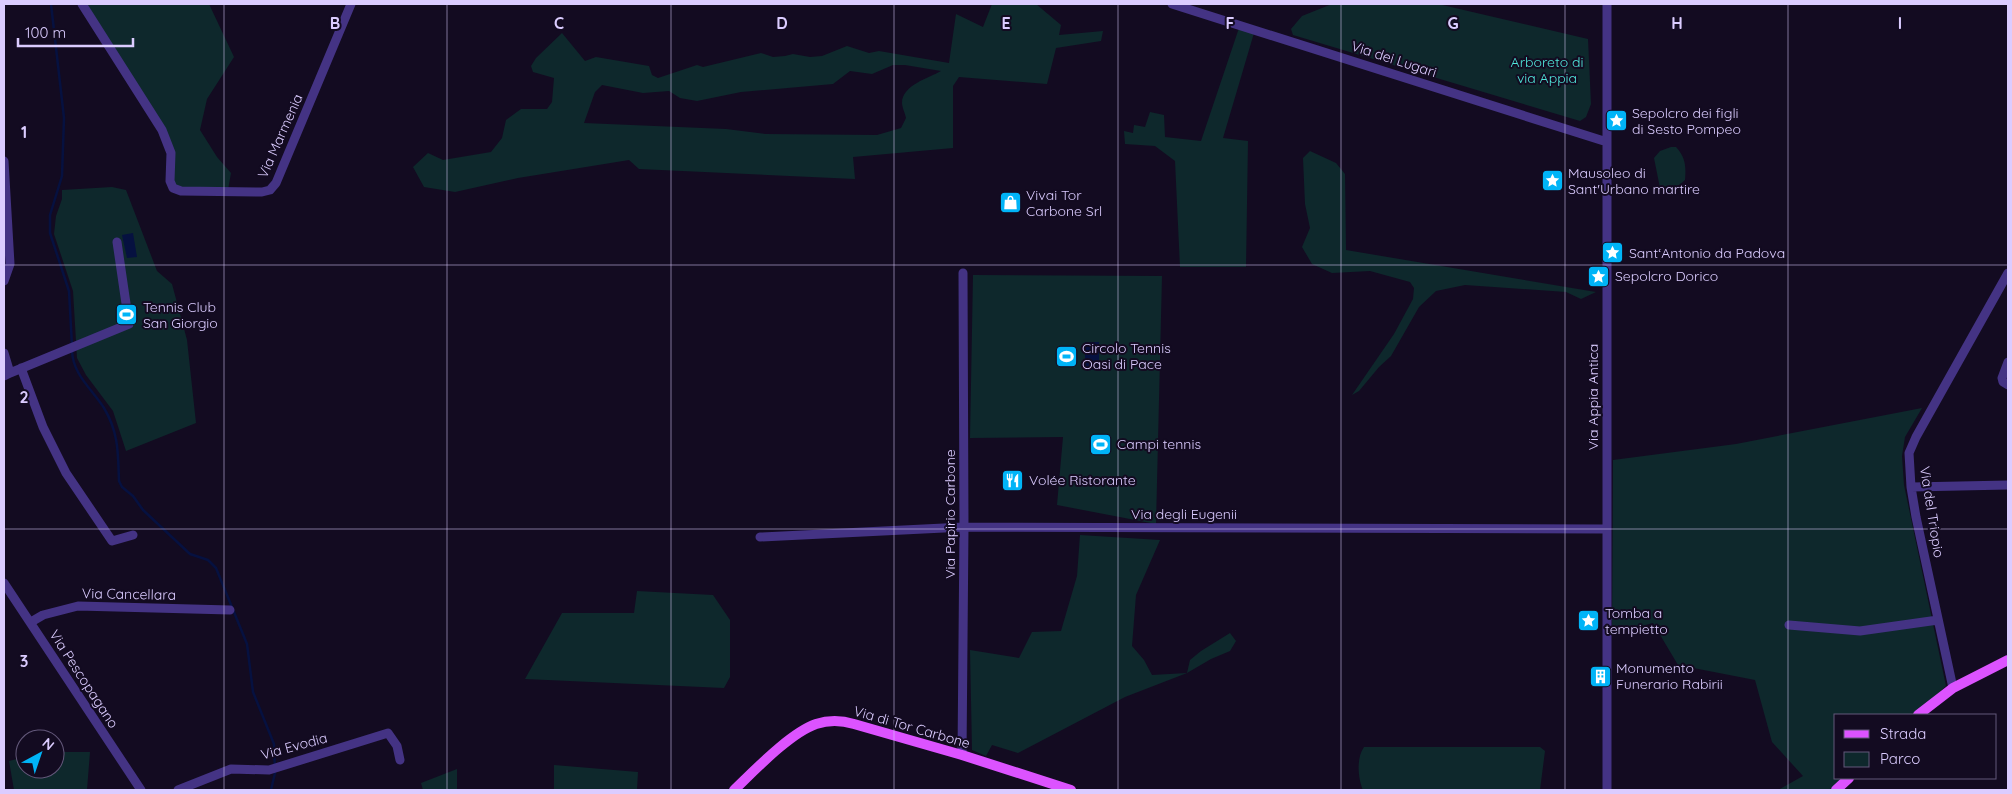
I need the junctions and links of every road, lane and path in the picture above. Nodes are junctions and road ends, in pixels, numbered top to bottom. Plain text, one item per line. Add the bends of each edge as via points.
1 (82, 4) edge
2 (351, 4) edge
3 (1172, 4) edge
4 (1607, 4) edge
5 (1607, 142) junction
6 (4, 161) edge
7 (5, 198) edge
8 (117, 242) dead end
9 (964, 273) dead end
10 (2008, 273) edge
11 (4, 282) edge
12 (4, 353) edge
13 (2008, 362) edge
14 (22, 368) junction
15 (7, 375) edge
16 (2008, 385) edge
17 (2008, 485) edge
18 (1911, 487) junction
19 (964, 527) junction
20 (1607, 529) junction
21 (133, 535) dead end
22 (760, 537) dead end
23 (4, 582) edge
24 (230, 610) dead end
25 (1938, 620) junction
26 (30, 622) junction
27 (1789, 625) dead end
28 (2008, 660) edge
29 (1953, 688) junction
30 (1919, 714) edge
31 (962, 755) junction
32 (400, 760) dead end
33 (1848, 779) edge
34 (140, 790) edge
35 (178, 790) edge
36 (734, 790) edge
37 (1071, 790) edge
38 (1607, 790) edge
39 (1836, 790) edge

1 - 2 street, Via Marmenia via 162,130 170,150 170,181 175,189 262,192 272,188
3 - 5 street, Via dei Lugari
4 - 5 street, Via Appia Antica
5 - 20 street, Via Appia Antica
6 - 7 street
7 - 11 street via 10,264
8 - 14 street via 129,324
9 - 19 street, Via Papirio Carbone
10 - 18 street, Via del Triopio via 1916,436 1909,454
12 - 15 street
13 - 16 street via 2002,378
14 - 15 street
14 - 21 street via 43,427 66,473 112,541
17 - 18 street
18 - 25 street, Via del Triopio
19 - 20 street, Via degli Eugenii
19 - 22 street, Via degli Eugenii
19 - 31 street, Via Papirio Carbone
20 - 38 street, Via Appia Antica
23 - 26 street, Via Pescopagano
24 - 26 street, Via Cancellara via 78,606 43,615
25 - 27 street via 1860,631
25 - 29 street, Via del Triopio
26 - 34 street, Via Pescopagano
28 - 29 main road
29 - 30 main road
31 - 36 main road, Via di Tor Carbone via 849,722 825,722 796,736
31 - 37 main road, Via di Tor Carbone
32 - 35 street, Via Evodia via 397,746 388,733 269,770 231,769
33 - 39 main road

